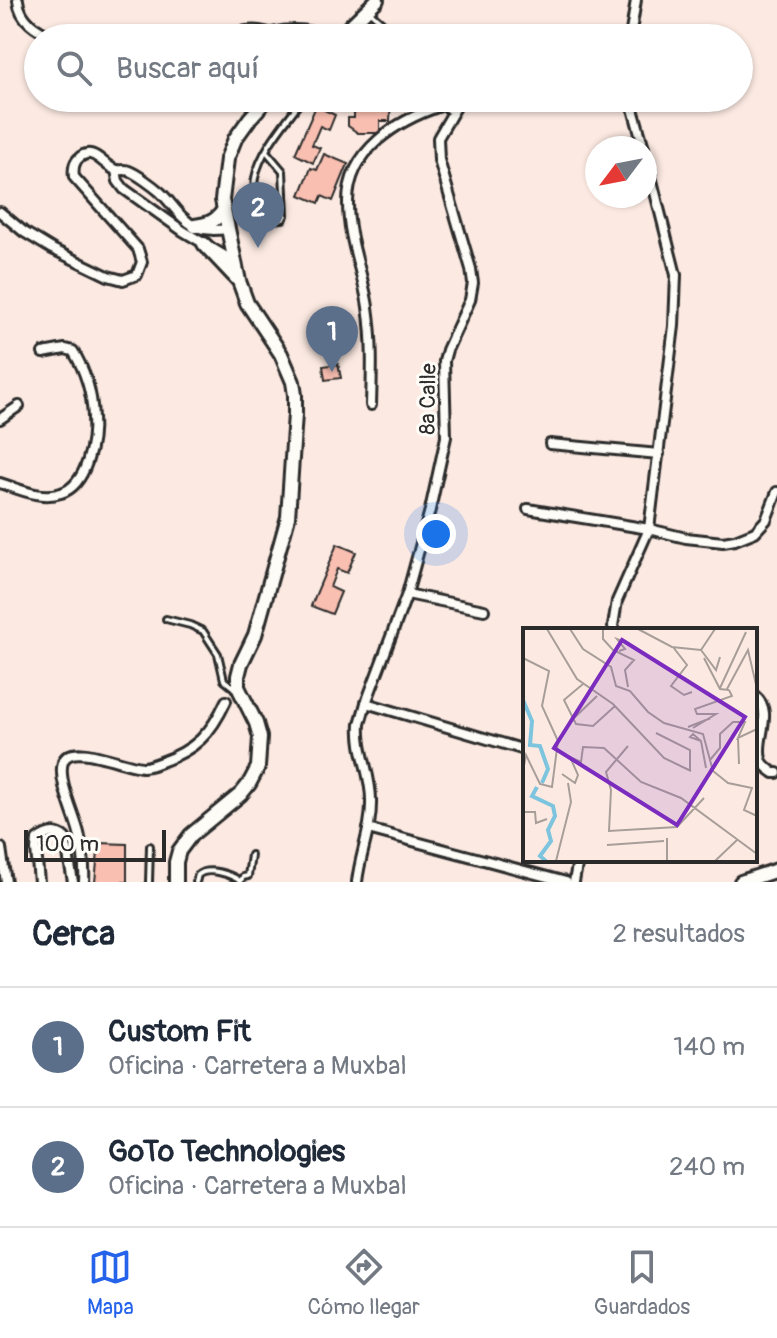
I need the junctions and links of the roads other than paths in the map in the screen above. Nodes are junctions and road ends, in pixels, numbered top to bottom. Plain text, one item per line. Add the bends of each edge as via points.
1 (18, 0) edge
2 (636, 0) edge
3 (372, 5) edge
4 (31, 24) edge
5 (352, 24) edge
6 (385, 24) edge
7 (632, 24) edge
8 (255, 112) edge
9 (293, 112) edge
10 (421, 112) edge
11 (452, 112) edge
12 (634, 112) edge
13 (640, 136) edge
14 (266, 151) junction
15 (116, 170) junction
16 (156, 189) junction
17 (657, 201) edge
18 (146, 204) junction
19 (223, 211) junction
20 (0, 212) edge
21 (195, 226) junction
22 (227, 229) junction
23 (204, 244) junction
24 (235, 262) junction
25 (239, 281) junction
26 (43, 353) dead end
27 (371, 405) dead end
28 (19, 406) dead end
29 (0, 419) edge
30 (550, 444) dead end
31 (659, 454) junction
32 (0, 483) edge
33 (777, 492) edge
34 (528, 509) dead end
35 (649, 529) junction
36 (407, 594) junction
37 (484, 610) dead end
38 (166, 619) dead end
39 (614, 628) edge
40 (240, 691) junction
41 (757, 697) edge
42 (226, 701) dead end
43 (366, 703) junction
44 (523, 749) edge
45 (777, 773) edge
46 (368, 829) junction
47 (150, 846) dead end
48 (1, 848) edge
49 (251, 855) dead end
50 (578, 862) edge
51 (776, 869) edge
52 (250, 879) edge
53 (6, 882) edge
54 (39, 882) edge
55 (73, 882) edge
56 (84, 882) edge
57 (149, 882) edge
58 (176, 882) edge
59 (196, 882) edge
60 (240, 882) edge
61 (357, 882) edge
62 (566, 882) edge
63 (574, 882) edge
64 (741, 882) edge

1 - 4 street
2 - 7 street
3 - 5 main road
3 - 6 lane
8 - 19 main road via 227,159
9 - 14 lane
10 - 27 street, 8a Calle via 367,150 352,178 350,222 373,356
11 - 36 street, 8a Calle via 438,138 439,160 473,283 444,361 444,449
12 - 13 street
14 - 14 lane via 254,181 258,213 266,220 283,219 283,171
15 - 16 street via 128,170
15 - 18 street via 121,185
15 - 20 street via 91,154 80,157 73,171 141,255 141,269 131,279 108,276 52,249
16 - 18 street
16 - 21 street
17 - 31 street via 676,275
18 - 23 street
19 - 21 main road via 214,221
19 - 22 main road
21 - 22 street
22 - 24 main road
23 - 24 street
23 - 25 main road
24 - 25 main road
25 - 40 main road via 287,366 295,395 288,517 255,635 241,664
26 - 32 street via 65,349 80,362 94,418 86,466 79,481 60,494 42,496
28 - 29 street
30 - 31 street
31 - 35 street
33 - 35 street via 766,520 755,532 735,540 708,541
34 - 35 street
35 - 39 street via 617,601
36 - 37 street
36 - 43 street, 8a Calle
38 - 40 lane via 203,631 218,654 224,680
40 - 58 main road via 260,737 258,767 241,794 179,851
41 - 45 street via 764,713 760,757
42 - 56 street via 193,747 146,767 88,753 67,756 63,774 85,860
43 - 44 street
43 - 46 street, 8a Calle via 359,742 371,795
46 - 61 street, 8a Calle
46 - 62 street
47 - 57 lane
48 - 53 street
49 - 52 lane
50 - 63 street
51 - 64 main road
52 - 60 lane
54 - 55 street via 37,840 53,832 65,838
59 - 60 lane via 202,872 221,872

